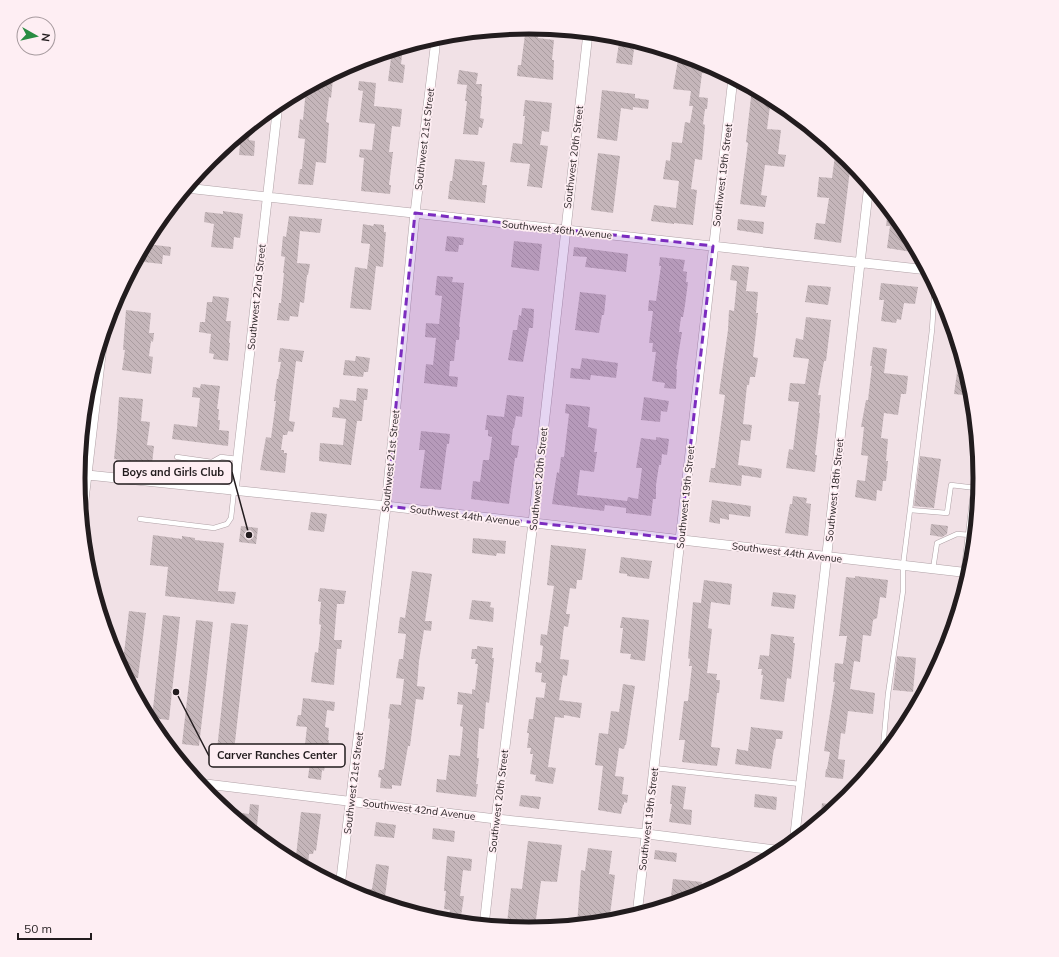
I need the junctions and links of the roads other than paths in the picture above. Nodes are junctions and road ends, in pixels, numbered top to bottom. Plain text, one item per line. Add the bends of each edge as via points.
1 (587, 38) edge
2 (435, 45) edge
3 (732, 83) edge
4 (277, 113) edge
5 (192, 189) edge
6 (868, 190) edge
7 (268, 198) junction
8 (415, 213) junction
9 (565, 230) junction
10 (713, 246) junction
11 (860, 263) junction
12 (921, 269) edge
13 (934, 296) edge
14 (97, 379) edge
15 (86, 446) edge
16 (177, 457) dead end
17 (238, 459) junction
18 (85, 474) edge
19 (974, 488) edge
20 (234, 491) junction
21 (386, 506) junction
22 (910, 510) junction
23 (140, 519) dead end
24 (533, 523) junction
25 (970, 535) edge
26 (680, 540) junction
27 (826, 557) junction
28 (903, 565) junction
29 (933, 569) junction
30 (963, 572) edge
31 (883, 748) edge
32 (654, 768) junction
33 (800, 784) junction
34 (207, 785) edge
35 (351, 800) junction
36 (496, 819) junction
37 (647, 834) junction
38 (795, 835) edge
39 (773, 850) edge
40 (341, 881) edge
41 (638, 910) edge
42 (485, 920) edge

1 - 9 street, Southwest 20th Street
2 - 8 street, Southwest 21st Street
3 - 10 street, Southwest 19th Street
4 - 7 street, Southwest 22nd Street
5 - 7 street, Southwest 46th Avenue
6 - 11 street, Southwest 18th Street
7 - 8 street, Southwest 46th Avenue
7 - 17 street, Southwest 22nd Street
8 - 9 street, Southwest 46th Avenue
8 - 21 street, Southwest 21st Street
9 - 10 street, Southwest 46th Avenue
9 - 24 street, Southwest 20th Street
10 - 11 street, Southwest 46th Avenue
10 - 26 street, Southwest 19th Street
11 - 12 street, Southwest 46th Avenue
11 - 27 street, Southwest 18th Street
13 - 22 lane
14 - 15 street
16 - 17 lane via 212,462 221,457
17 - 20 street, Southwest 22nd Street
18 - 20 street, Southwest 44th Avenue
19 - 22 lane via 951,485 947,513
20 - 21 street, Southwest 44th Avenue
20 - 23 lane via 231,518 226,524 214,528
21 - 24 street, Southwest 44th Avenue
21 - 35 street, Southwest 21st Street
22 - 28 lane
24 - 26 street, Southwest 44th Avenue
24 - 36 street, Southwest 20th Street
25 - 29 lane via 957,534 937,543
26 - 27 street, Southwest 44th Avenue
26 - 32 street, Southwest 19th Street
27 - 28 street, Southwest 44th Avenue
27 - 33 street, Southwest 18th Street
28 - 29 street, Southwest 44th Avenue
28 - 31 lane via 903,591
29 - 30 street, Southwest 44th Avenue
32 - 33 lane
32 - 37 street, Southwest 19th Street
33 - 38 street, Southwest 18th Street
34 - 35 street, Southwest 42nd Avenue
35 - 36 street, Southwest 42nd Avenue
35 - 40 street, Southwest 21st Street
36 - 37 street, Southwest 42nd Avenue
36 - 42 street, Southwest 20th Street
37 - 39 street, Southwest 42nd Avenue
37 - 41 street, Southwest 19th Street

